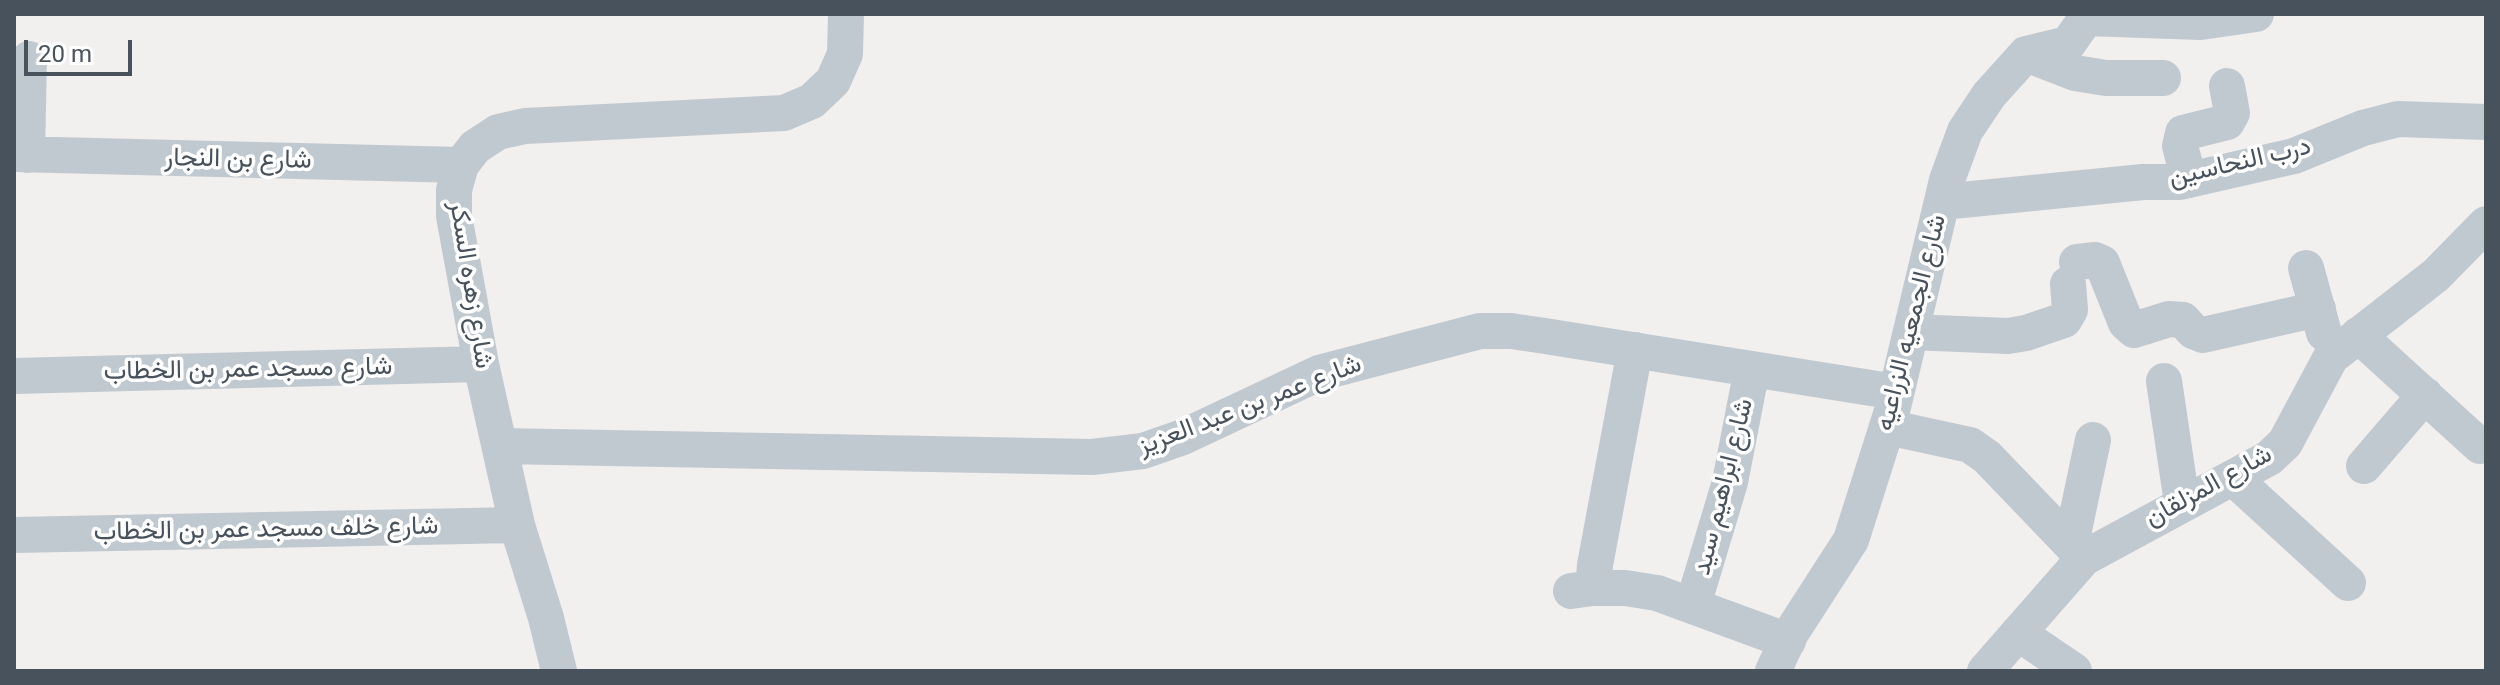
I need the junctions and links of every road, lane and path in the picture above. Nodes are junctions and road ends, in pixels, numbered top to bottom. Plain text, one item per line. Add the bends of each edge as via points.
1 (846, 14) edge
2 (2256, 14) edge
3 (2088, 16) edge
4 (2026, 54) junction
5 (29, 59) dead end
6 (2163, 78) dead end
7 (2227, 86) dead end
8 (2486, 122) edge
9 (20, 154) edge
10 (461, 165) junction
11 (2189, 180) junction
12 (1942, 202) junction
13 (2486, 224) edge
14 (2306, 268) dead end
15 (2318, 309) junction
16 (1911, 332) junction
17 (2345, 346) junction
18 (1635, 350) junction
19 (481, 364) junction
20 (1752, 369) junction
21 (14, 376) edge
22 (2164, 381) dead end
23 (1896, 392) junction
24 (2425, 395) junction
25 (1887, 427) junction
26 (2093, 440) dead end
27 (501, 446) junction
28 (2480, 446) dead end
29 (2364, 466) dead end
30 (2233, 478) junction
31 (2182, 503) junction
32 (517, 525) junction
33 (14, 535) edge
34 (2077, 551) junction
35 (2348, 583) dead end
36 (1693, 605) junction
37 (2018, 633) junction
38 (1780, 656) edge
39 (559, 671) edge
40 (1985, 671) edge
41 (2074, 671) edge

1 - 10 street, شارع زهره السكر via 845,54 833,81 812,101 784,113 525,126 498,132 475,147
2 - 3 street via 2201,22
3 - 4 street via 2068,44
4 - 6 street via 2075,73
4 - 12 street, شارع الجمعيه الزراعيه via 1965,131
5 - 9 street
7 - 11 street via 2232,113 2227,122 2183,133 2180,146
8 - 11 street, درب النحاسين via 2398,119 2294,156
9 - 10 street, شارع بن النجار
10 - 19 street, شارع زهره السكر via 454,216
11 - 12 street, درب النحاسين
12 - 16 street, شارع الجمعيه الزراعيه
13 - 17 street, شارع المزلقان via 2436,275
14 - 15 street
15 - 16 street via 2203,335 2183,320 2134,330 2126,323 2102,263 2095,260 2072,273 2070,310 2064,320 2008,336
15 - 17 street
16 - 23 street, شارع الجمعيه الزراعيه
17 - 24 street
17 - 30 street, شارع المزلقان via 2285,443
18 - 20 street, شارع عمر بن عبد العزيز
18 - 27 street, شارع عمر بن عبد العزيز via 1480,331 1319,373 1143,451 1092,457
18 - 36 street, شارع ابراهيم سيد via 1595,565 1582,589 1625,588
19 - 21 street, شارع مسجد عمر بن الخطاب
19 - 27 street, شارع زهره السكر
20 - 23 street, شارع عمر بن عبد العزيز
20 - 36 street, شارع ابراهيم سيد via 1730,482
22 - 31 street
23 - 25 street, شارع الجمعيه الزراعيه
24 - 28 street
24 - 29 street
25 - 34 street via 1970,445
25 - 38 street, شارع الجمعيه الزراعيه via 1851,540
26 - 34 street
27 - 32 street, شارع زهره السكر
30 - 31 street, شارع المزلقان
30 - 35 street
31 - 34 street, شارع المزلقان
32 - 33 street, شارع خلف مسجد عمر بن الخطاب
32 - 39 street, شارع زهره السكر
34 - 37 street, شارع المزلقان
36 - 38 street, شارع ابراهيم سيد
37 - 40 street, شارع المزلقان
37 - 41 street

